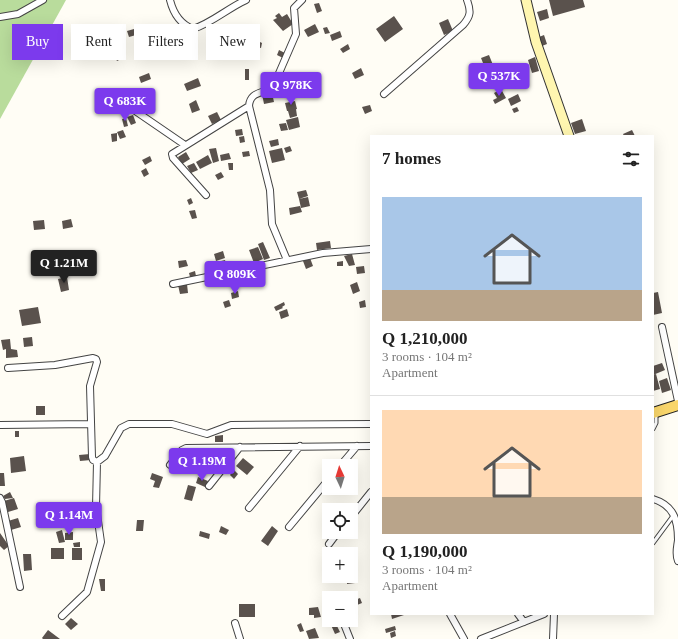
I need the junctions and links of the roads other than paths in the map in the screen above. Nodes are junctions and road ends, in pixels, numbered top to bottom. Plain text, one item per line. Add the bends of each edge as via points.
1 (43, 0) edge
2 (170, 0) edge
3 (246, 0) edge
4 (302, 0) edge
5 (467, 0) edge
6 (526, 0) edge
7 (0, 18) edge
8 (384, 94) dead end
9 (250, 106) junction
10 (131, 108) dead end
11 (569, 135) edge
12 (185, 145) junction
13 (206, 195) dead end
14 (370, 249) edge
15 (287, 260) junction
16 (173, 284) dead end
17 (662, 326) dead end
18 (8, 368) dead end
19 (678, 401) edge
20 (678, 405) edge
21 (655, 417) edge
22 (91, 424) junction
23 (370, 424) edge
24 (0, 425) edge
25 (300, 446) junction
26 (357, 446) junction
27 (370, 446) edge
28 (240, 447) junction
29 (346, 459) edge
30 (97, 462) junction
31 (170, 465) dead end
32 (209, 486) dead end
33 (322, 487) edge
34 (370, 493) edge
35 (0, 498) edge
36 (654, 499) edge
37 (249, 508) dead end
38 (358, 508) edge
39 (674, 515) junction
40 (288, 527) dead end
41 (332, 539) edge
42 (654, 542) edge
43 (328, 544) dead end
44 (677, 558) edge
45 (20, 587) dead end
46 (451, 615) edge
47 (519, 615) edge
48 (542, 615) edge
49 (554, 615) edge
50 (62, 616) dead end
51 (524, 622) junction
52 (235, 623) dead end
53 (345, 627) edge
54 (240, 639) edge
55 (350, 639) edge
56 (464, 639) edge
57 (481, 639) edge
58 (553, 639) edge

1 - 7 street via 18,14
2 - 3 street via 172,11 186,27 193,29
4 - 9 street via 294,8 296,34 273,87 252,96
5 - 8 street via 470,18 464,25
6 - 11 main road via 536,42
9 - 12 street
9 - 15 street via 270,190 272,224
10 - 12 street
12 - 13 street via 172,154 173,158
14 - 15 street via 323,252
15 - 16 street
17 - 19 street
18 - 22 street via 96,359 90,386
20 - 21 main road
22 - 24 street
22 - 30 street via 92,457
23 - 30 street via 231,425 207,434 172,424 129,424 121,428 105,456
25 - 26 street
25 - 28 street
25 - 37 street
26 - 27 street
26 - 29 street
28 - 31 street via 186,448
28 - 32 street
30 - 50 street via 96,507 101,542 87,592
33 - 40 street
34 - 38 street
35 - 45 street
36 - 39 street via 664,502
39 - 42 lane
39 - 44 street via 677,522
41 - 43 street
46 - 56 street
47 - 51 street
48 - 51 street
49 - 58 street
51 - 57 street
52 - 54 street
53 - 55 street

